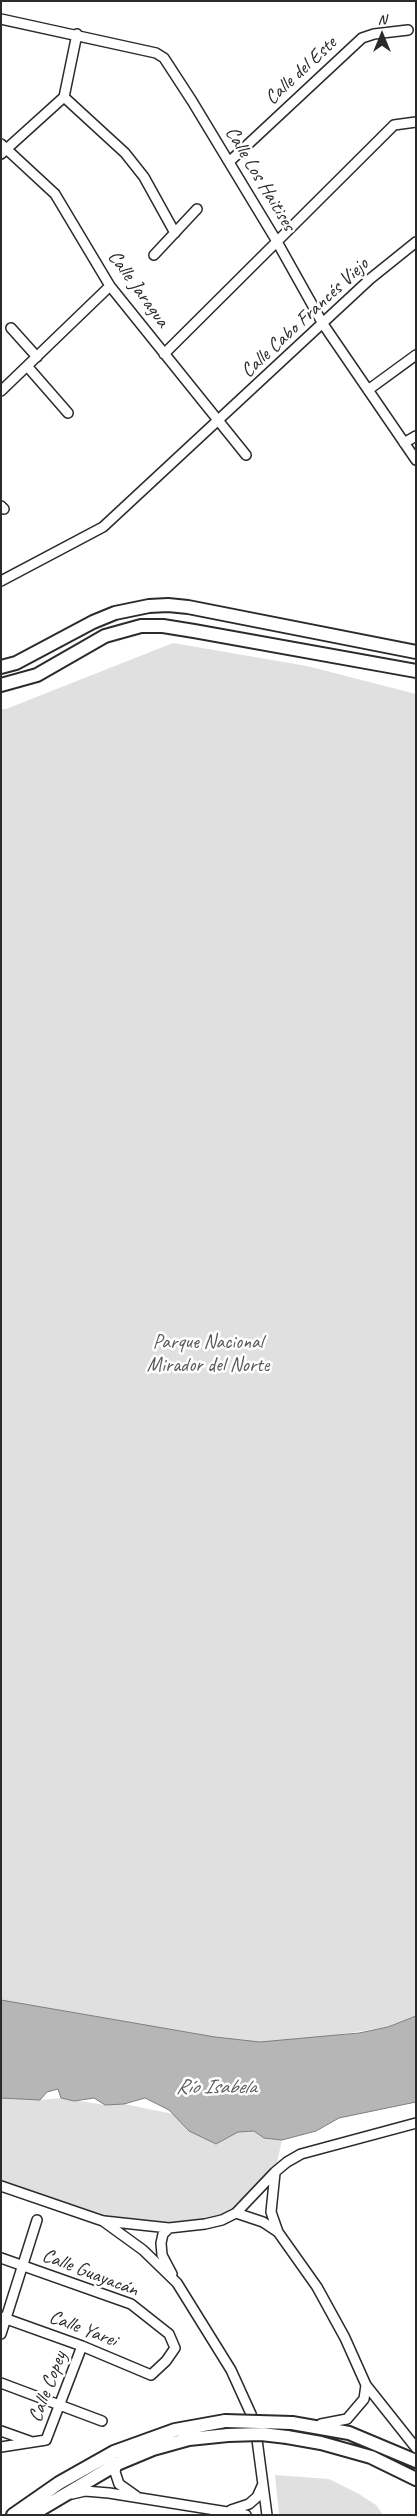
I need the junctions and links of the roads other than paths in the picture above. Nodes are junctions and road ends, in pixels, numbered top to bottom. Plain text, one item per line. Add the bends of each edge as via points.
1 (1, 19) edge
2 (408, 30) dead end
3 (77, 34) junction
4 (64, 97) junction
5 (416, 122) edge
6 (3, 149) edge
7 (229, 162) junction
8 (197, 209) dead end
9 (175, 233) junction
10 (276, 240) junction
11 (416, 242) edge
12 (154, 255) dead end
13 (110, 286) junction
14 (323, 324) junction
15 (10, 328) dead end
16 (164, 354) junction
17 (416, 355) edge
18 (38, 357) junction
19 (27, 366) junction
20 (368, 390) junction
21 (1, 391) edge
22 (68, 413) dead end
23 (219, 422) junction
24 (416, 436) edge
25 (404, 443) junction
26 (246, 455) dead end
27 (416, 460) edge
28 (1, 581) edge
29 (55, 641) junction
30 (416, 652) edge
31 (68, 658) junction
32 (1, 668) edge
33 (416, 671) edge
34 (1, 685) edge
35 (416, 2123) edge
36 (275, 2172) junction
37 (1, 2186) edge
38 (236, 2213) junction
39 (37, 2220) dead end
40 (103, 2221) junction
41 (169, 2228) junction
42 (278, 2232) junction
43 (1, 2258) edge
44 (23, 2266) junction
45 (177, 2283) junction
46 (4, 2318) edge
47 (1, 2334) edge
48 (82, 2346) junction
49 (150, 2375) joint
50 (1, 2383) edge
51 (366, 2385) junction
52 (59, 2404) junction
53 (102, 2420) dead end
54 (298, 2424) junction
55 (1, 2431) edge
56 (35, 2443) junction
57 (1, 2447) edge
58 (416, 2448) edge
59 (416, 2461) edge
60 (117, 2464) junction
61 (416, 2479) edge
62 (262, 2486) junction
63 (138, 2497) junction
64 (57, 2498) junction
65 (227, 2510) junction
66 (13, 2515) edge
67 (31, 2515) edge
68 (246, 2515) edge
69 (267, 2515) edge

1 - 3 street, Calle Los Haitises
2 - 7 street, Calle del Este via 362,38
3 - 4 street
3 - 7 street, Calle Los Haitises via 156,53 164,58
4 - 6 street
4 - 9 street via 125,153 144,177
5 - 10 street via 394,125
6 - 13 street, Calle Jaragua via 55,194
7 - 10 street, Calle Los Haitises
8 - 9 street
9 - 12 street
10 - 14 street, Calle Los Haitises
10 - 16 street
11 - 14 street, Calle Cabo Francés Viejo via 370,279
13 - 16 street, Calle Jaragua
13 - 18 street
14 - 20 street, Calle Los Haitises
14 - 23 street, Calle Cabo Francés Viejo
15 - 18 street
16 - 23 street, Calle Jaragua
17 - 20 street
18 - 19 street
19 - 21 street
19 - 22 street
20 - 25 street, Calle Los Haitises
23 - 26 street, Calle Jaragua
23 - 28 street, Calle Cabo Francés Viejo via 103,527
24 - 25 street
25 - 27 street, Calle Los Haitises
29 - 30 street via 115,613 168,605
29 - 31 street
29 - 32 street
31 - 33 street via 105,636 141,626 163,626
31 - 34 street via 37,675
35 - 36 street via 300,2154
36 - 38 street
36 - 42 street via 271,2212
37 - 40 street
38 - 41 street via 205,2224
38 - 42 street via 263,2222
39 - 44 street
40 - 41 street
40 - 45 street via 143,2250
41 - 45 street via 160,2243 162,2255
42 - 51 street via 317,2287
43 - 44 street, Calle Guayacán
44 - 46 street
44 - 49 street, Calle Guayacán via 131,2304 169,2334 174,2348 166,2361
45 - 62 street via 231,2370 251,2414
46 - 47 street
46 - 48 street, Calle Yarei
48 - 49 street, Calle Yarei
48 - 52 street, Calle Copey
50 - 52 street
51 - 54 street via 364,2399 348,2419 333,2424
51 - 58 street
52 - 53 street
52 - 56 street, Calle Copey via 46,2440
54 - 59 street via 349,2433
54 - 66 street, bridge via 226,2422 175,2430 114,2452 59,2483
55 - 56 street
56 - 57 street
60 - 61 street, bridge via 189,2439 261,2434 321,2443 371,2457
60 - 63 street via 114,2472 119,2484
60 - 64 street
62 - 65 street via 257,2497 248,2504
62 - 69 street
63 - 64 street via 94,2491
63 - 65 street
64 - 67 street
65 - 68 street

